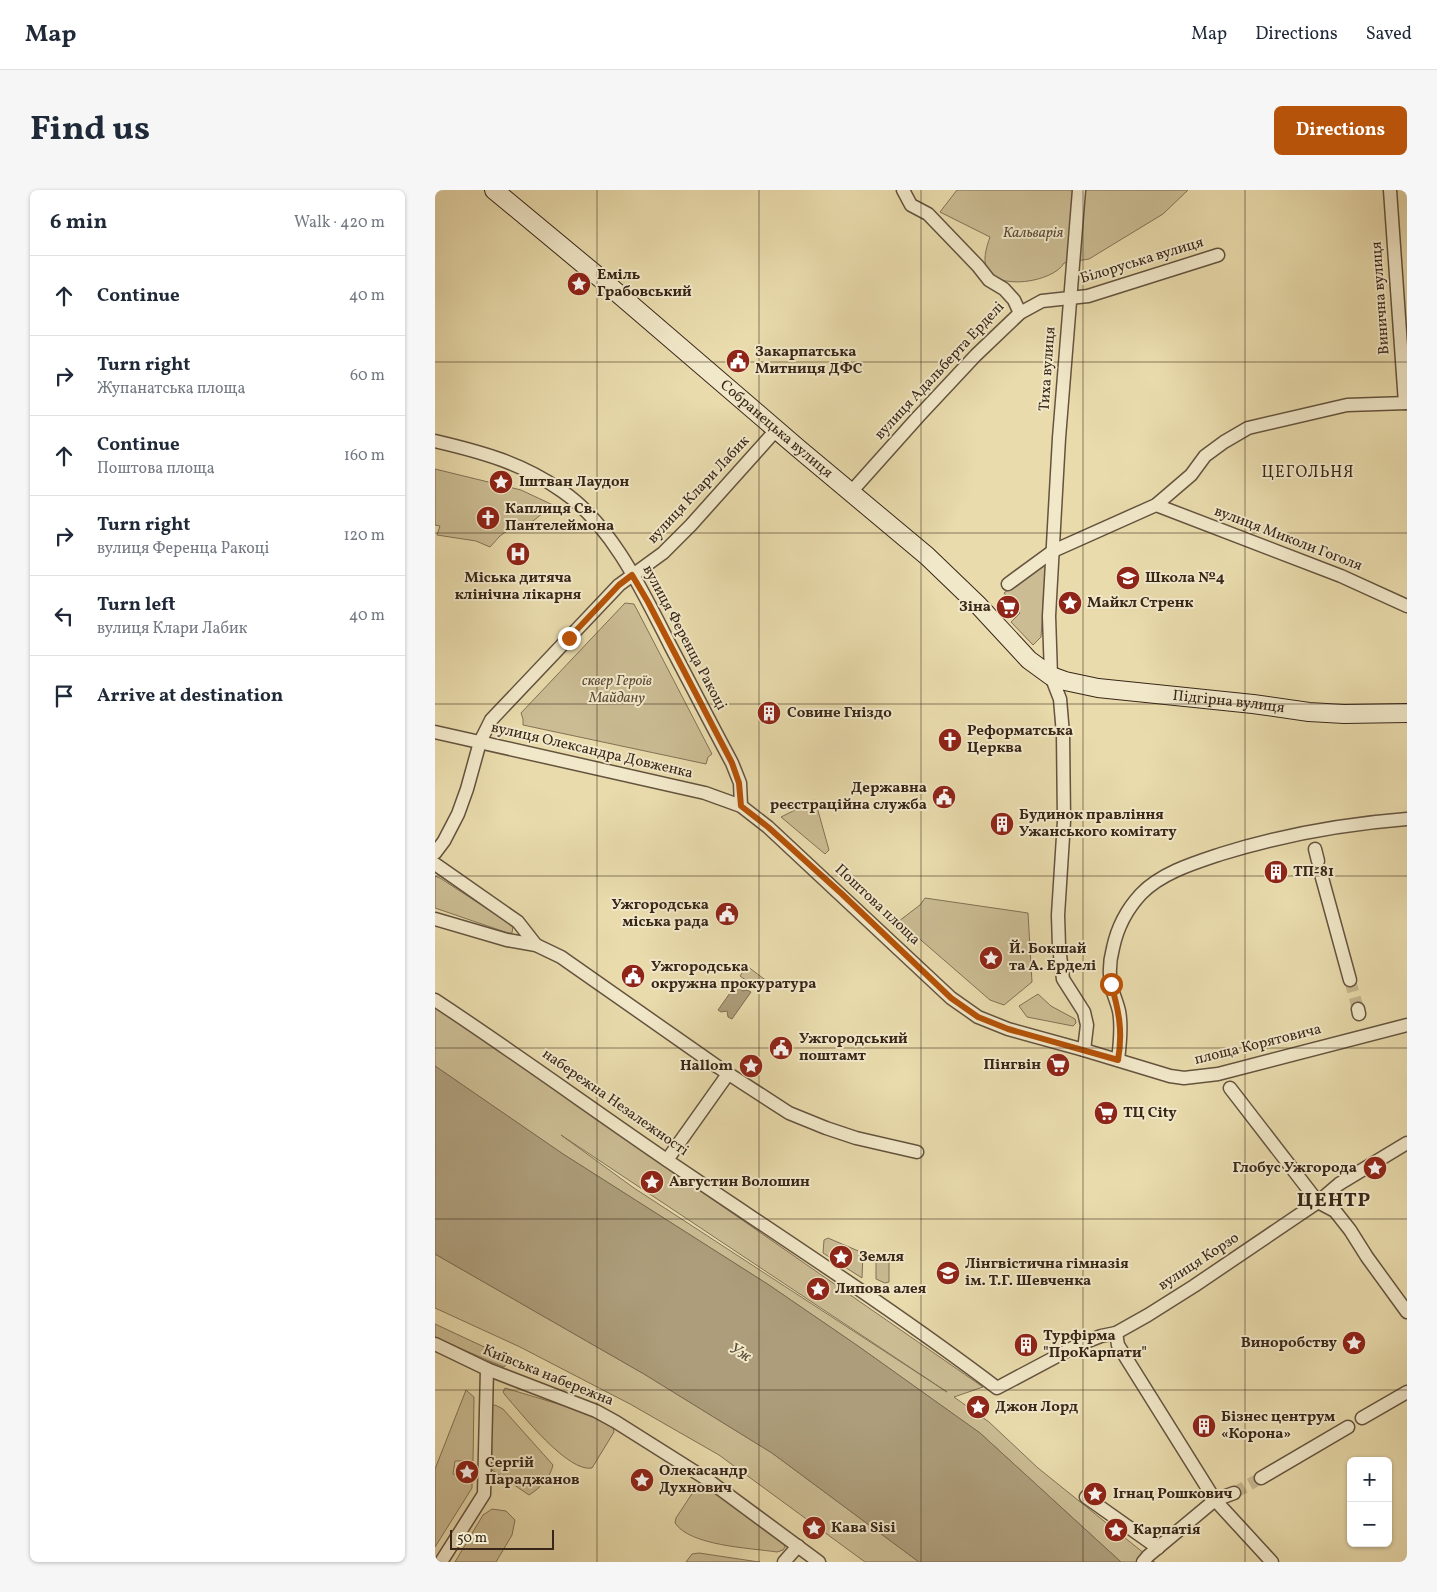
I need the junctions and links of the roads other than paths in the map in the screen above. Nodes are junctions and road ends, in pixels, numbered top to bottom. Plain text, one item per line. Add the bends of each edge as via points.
1 (494, 190) edge
2 (903, 190) edge
3 (1079, 190) edge
4 (1390, 190) edge
5 (1217, 255) dead end
6 (1069, 298) junction
7 (1020, 313) junction
8 (1406, 403) edge
9 (776, 430) junction
10 (435, 442) edge
11 (851, 492) junction
12 (1156, 505) junction
13 (1053, 550) junction
14 (632, 575) junction
15 (1008, 584) dead end
16 (1407, 606) edge
17 (1051, 676) junction
18 (1407, 713) edge
19 (435, 732) edge
20 (480, 742) junction
21 (741, 806) junction
22 (1407, 818) edge
23 (435, 853) edge
24 (435, 864) edge
25 (1321, 874) dead end
26 (435, 919) edge
27 (536, 945) junction
28 (1350, 980) tunnel mouth
29 (435, 1000) edge
30 (1407, 1025) edge
31 (1084, 1050) junction
32 (1118, 1060) junction
33 (728, 1074) junction
34 (1230, 1088) dead end
35 (1407, 1143) edge
36 (917, 1152) dead end
37 (667, 1160) junction
38 (1318, 1202) junction
39 (1407, 1312) edge
40 (1116, 1333) junction
41 (435, 1344) edge
42 (487, 1369) junction
43 (997, 1388) joint
44 (1407, 1392) edge
45 (1362, 1418) dead end
46 (1348, 1427) dead end
47 (1261, 1478) tunnel mouth
48 (1234, 1492) tunnel mouth
49 (1086, 1497) dead end
50 (1215, 1500) junction
51 (798, 1546) junction
52 (1149, 1555) edge
53 (441, 1562) edge
54 (784, 1562) edge
55 (819, 1562) edge
56 (1272, 1562) edge

1 - 9 main road, Собранецька вулиця
2 - 7 street, вулиця Адальберта Ерделі via 911,205 928,214 989,280 1004,289
3 - 6 street, Тиха вулиця
4 - 8 street, Винична вулиця
5 - 6 street, Білоруська вулиця via 1088,296
6 - 7 street, Білоруська вулиця via 1042,301
6 - 13 street, Тиха вулиця
7 - 11 street, вулиця Адальберта Ерделі via 976,355
8 - 12 street via 1347,404 1248,428 1205,456 1191,475
9 - 11 main road, Собранецька вулиця
9 - 14 street, вулиця Клари Лабик via 670,546
10 - 14 street, вулиця Ференца Ракоці via 503,460 532,472 563,491 591,516
11 - 17 main road, Собранецька вулиця via 927,556 1029,660
12 - 13 street
12 - 16 street, вулиця Миколи Гоголя via 1341,576
13 - 15 street
13 - 17 street, Тиха вулиця via 1049,616
14 - 20 street, вулиця Клари Лабик via 491,720
14 - 21 street, вулиця Ференца Ракоці via 732,763 739,783
17 - 18 main road, Підгірна вулиця via 1098,688 1226,700 1309,712
17 - 31 street, Тиха вулиця via 1061,702 1063,734 1059,947 1063,979 1084,1012 1087,1025
19 - 20 street, вулиця Олександра Довженка
20 - 21 street, вулиця Олександра Довженка via 705,793
20 - 23 street, вулиця Клари Лабик via 458,814
21 - 31 street, Поштова площа via 829,882 951,998 994,1025
22 - 32 street via 1310,830 1252,844 1179,869 1142,893 1118,930 1110,966 1119,1012
24 - 27 street via 518,922
25 - 28 street
26 - 27 street
27 - 33 street via 561,957
29 - 37 street, набережна Незалежності
30 - 32 street, площа Корятовича via 1195,1078 1170,1076
31 - 32 street, площа Корятовича
33 - 36 street via 789,1113 856,1138
33 - 37 street
34 - 38 street
35 - 38 street, вулиця Корзо via 1339,1184
37 - 43 street, набережна Незалежності via 867,1294
38 - 39 street via 1335,1211
38 - 40 street, вулиця Корзо via 1194,1286
40 - 43 street, вулиця Корзо via 1078,1345
40 - 50 street via 1118,1345
41 - 42 street, Київська набережна
42 - 51 street, Київська набережна via 596,1411 616,1422 708,1480
42 - 53 street via 484,1494
44 - 45 street
46 - 47 street
48 - 50 street
49 - 52 street
50 - 52 street
50 - 56 street
51 - 54 street
51 - 55 street, Київська набережна

